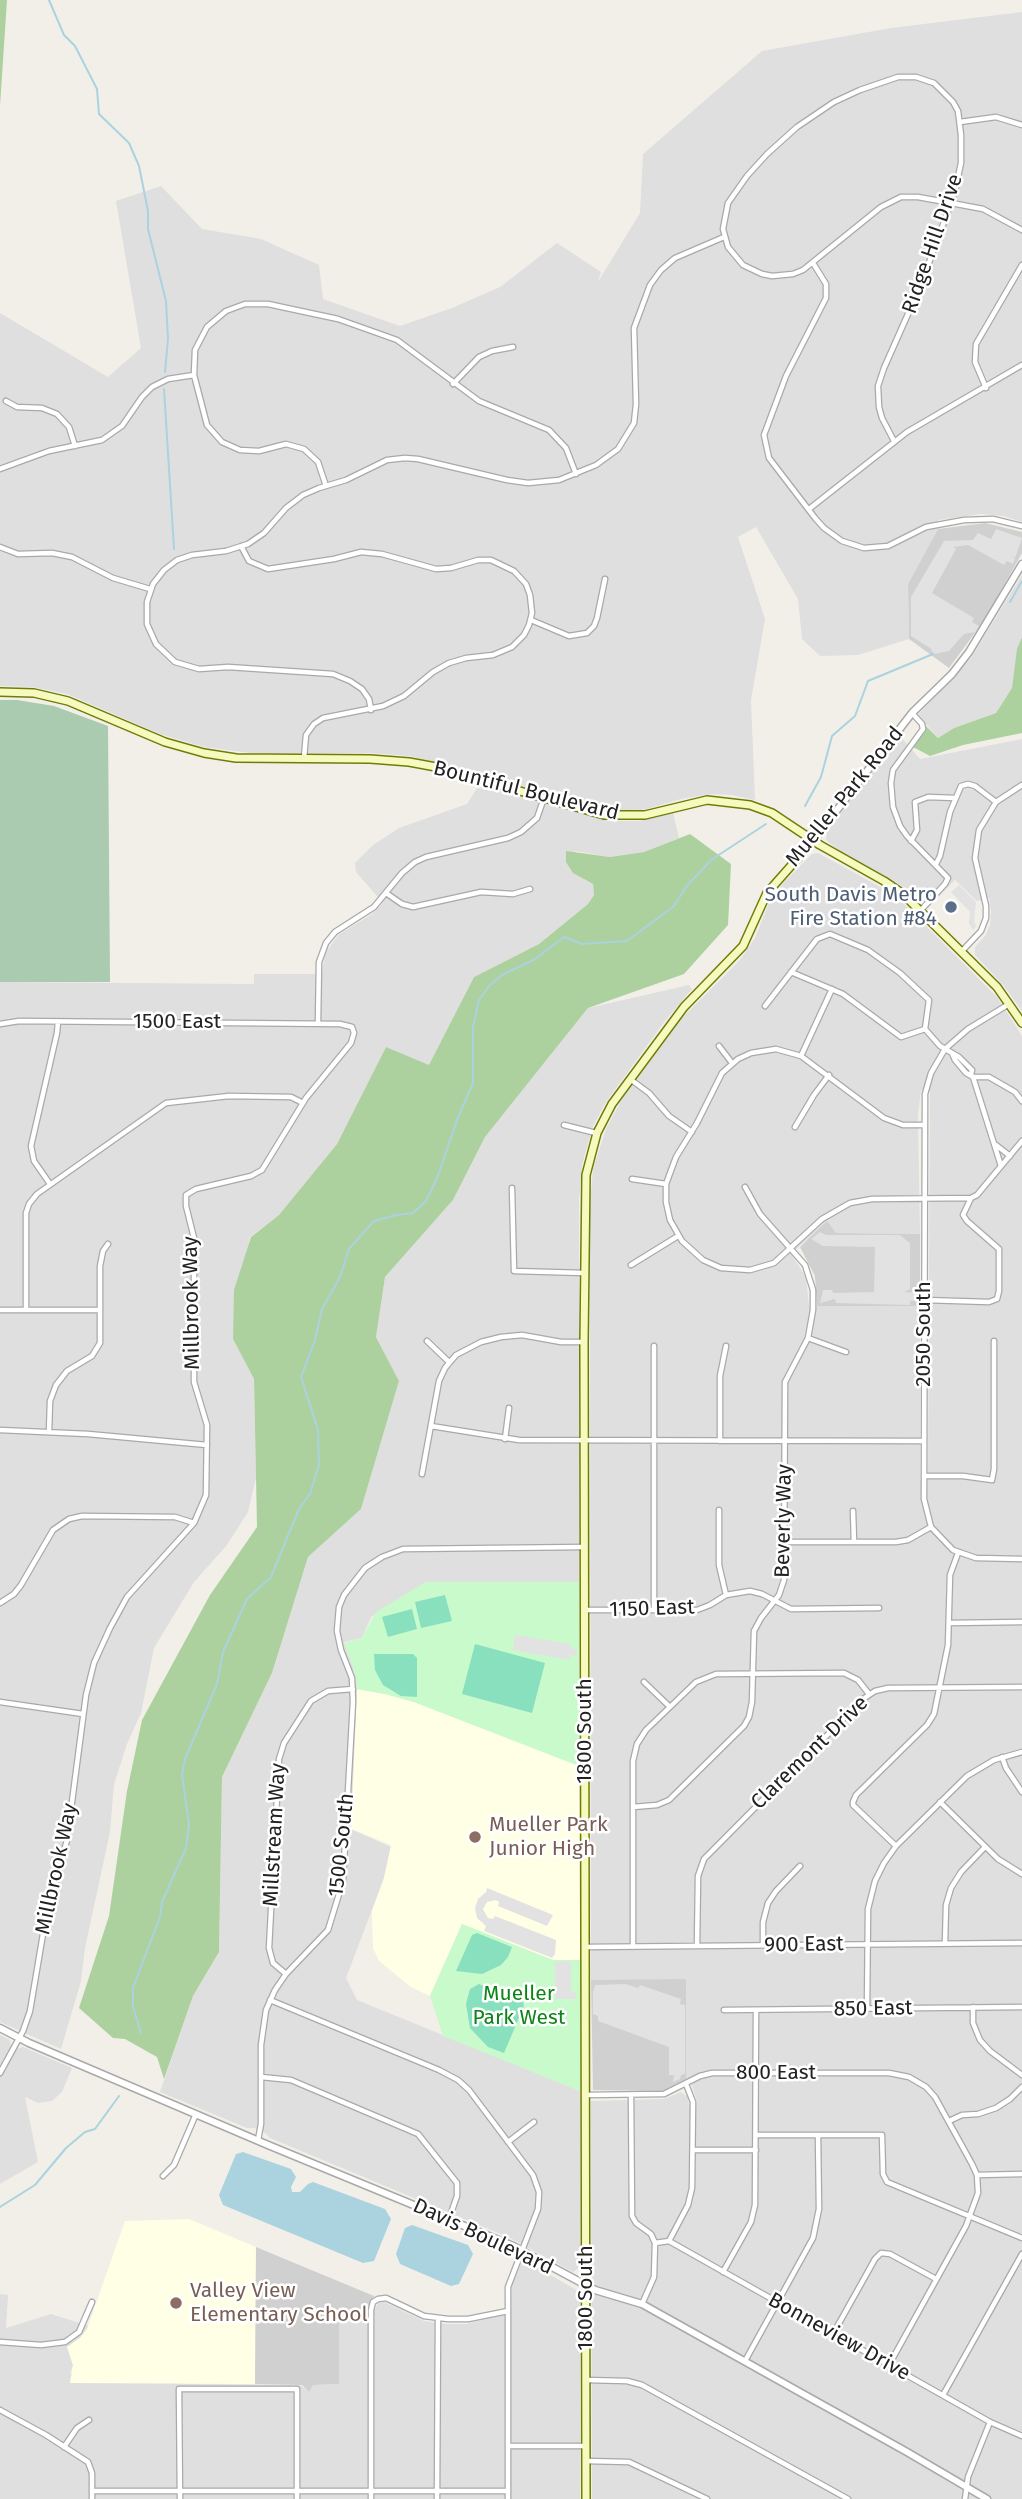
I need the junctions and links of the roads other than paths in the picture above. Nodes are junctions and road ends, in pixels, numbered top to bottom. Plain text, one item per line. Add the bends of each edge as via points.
1 (960, 122) junction
2 (1022, 125) edge
3 (951, 203) junction
4 (1022, 230) edge
5 (724, 237) junction
6 (813, 264) junction
7 (1022, 265) edge
8 (513, 347) dead end
9 (1022, 365) edge
10 (194, 375) junction
11 (453, 384) junction
12 (986, 388) junction
13 (6, 401) dead end
14 (894, 442) junction
15 (75, 446) junction
16 (0, 468) edge
17 (576, 474) junction
18 (326, 485) junction
19 (809, 509) junction
20 (1022, 526) edge
21 (0, 547) edge
22 (242, 547) junction
23 (1022, 564) edge
24 (605, 579) dead end
25 (150, 589) junction
26 (531, 620) junction
27 (0, 692) edge
28 (371, 710) junction
29 (912, 713) junction
30 (304, 758) junction
31 (1022, 785) edge
32 (544, 798) junction
33 (955, 798) junction
34 (996, 802) junction
35 (813, 841) junction
36 (911, 841) junction
37 (936, 864) junction
38 (530, 889) dead end
39 (386, 893) junction
40 (921, 910) junction
41 (962, 951) junction
42 (791, 972) junction
43 (832, 989) junction
44 (1010, 1004) junction
45 (765, 1006) dead end
46 (58, 1022) junction
47 (1022, 1023) edge
48 (0, 1024) edge
49 (318, 1024) junction
50 (354, 1029) joint
51 (925, 1029) junction
52 (719, 1046) dead end
53 (946, 1049) junction
54 (802, 1056) junction
55 (732, 1063) junction
56 (829, 1075) junction
57 (972, 1076) junction
58 (630, 1078) junction
59 (1022, 1101) edge
60 (303, 1103) junction
61 (564, 1125) dead end
62 (923, 1125) junction
63 (795, 1127) dead end
64 (692, 1132) junction
65 (597, 1133) junction
66 (1022, 1141) edge
67 (995, 1145) junction
68 (1010, 1156) junction
69 (1001, 1167) junction
70 (632, 1179) dead end
71 (50, 1184) junction
72 (666, 1184) junction
73 (745, 1187) dead end
74 (512, 1188) dead end
75 (971, 1198) junction
76 (923, 1199) junction
77 (678, 1236) junction
78 (108, 1244) dead end
79 (791, 1248) junction
80 (631, 1265) dead end
81 (584, 1273) junction
82 (924, 1300) junction
83 (0, 1310) edge
84 (26, 1310) junction
85 (100, 1310) junction
86 (808, 1338) junction
87 (427, 1341) dead end
88 (994, 1341) dead end
89 (584, 1342) junction
90 (654, 1346) dead end
91 (726, 1346) dead end
92 (846, 1352) dead end
93 (449, 1362) junction
94 (509, 1408) dead end
95 (431, 1426) junction
96 (0, 1430) edge
97 (49, 1432) junction
98 (505, 1439) junction
99 (584, 1441) junction
100 (653, 1441) junction
101 (720, 1441) junction
102 (785, 1441) junction
103 (924, 1441) junction
104 (207, 1445) junction
105 (422, 1474) dead end
106 (924, 1476) junction
107 (719, 1510) dead end
108 (853, 1511) dead end
109 (194, 1523) junction
110 (931, 1527) junction
111 (785, 1542) junction
112 (854, 1542) junction
113 (585, 1547) junction
114 (958, 1553) junction
115 (1022, 1559) edge
116 (726, 1595) junction
117 (775, 1602) junction
118 (0, 1603) edge
119 (879, 1608) dead end
120 (585, 1610) junction
121 (654, 1610) junction
122 (1022, 1622) edge
123 (949, 1623) junction
124 (753, 1674) junction
125 (643, 1682) dead end
126 (1022, 1687) edge
127 (940, 1688) junction
128 (353, 1689) junction
129 (869, 1694) junction
130 (0, 1702) edge
131 (670, 1707) junction
132 (83, 1714) junction
133 (1022, 1752) edge
134 (1002, 1757) junction
135 (1022, 1792) edge
136 (940, 1802) junction
137 (633, 1807) junction
138 (896, 1846) junction
139 (985, 1847) junction
140 (800, 1866) dead end
141 (1022, 1874) edge
142 (945, 1943) junction
143 (1022, 1943) edge
144 (867, 1944) junction
145 (763, 1945) junction
146 (698, 1946) junction
147 (585, 1947) junction
148 (633, 1947) junction
149 (286, 1973) junction
150 (270, 2000) junction
151 (973, 2007) junction
152 (1022, 2007) edge
153 (867, 2009) junction
154 (724, 2010) dead end
155 (756, 2010) junction
156 (0, 2028) edge
157 (19, 2038) junction
158 (0, 2073) edge
159 (756, 2073) junction
160 (1022, 2076) edge
161 (261, 2077) junction
162 (685, 2084) junction
163 (1022, 2087) edge
164 (586, 2095) junction
165 (631, 2095) junction
166 (197, 2114) junction
167 (534, 2122) dead end
168 (949, 2122) junction
169 (756, 2135) junction
170 (818, 2135) junction
171 (258, 2140) junction
172 (508, 2142) junction
173 (693, 2150) junction
174 (756, 2150) junction
175 (1022, 2174) edge
176 (977, 2175) junction
177 (163, 2176) dead end
178 (971, 2217) junction
179 (449, 2219) junction
180 (1022, 2238) edge
181 (669, 2241) junction
182 (655, 2243) junction
183 (522, 2250) junction
184 (1022, 2254) edge
185 (723, 2272) junction
186 (936, 2279) junction
187 (586, 2286) junction
188 (92, 2302) dead end
189 (778, 2303) junction
190 (642, 2304) junction
191 (508, 2311) junction
192 (438, 2319) junction
193 (833, 2334) junction
194 (0, 2342) edge
195 (745, 2361) junction
196 (889, 2365) junction
197 (586, 2380) junction
198 (943, 2395) junction
199 (0, 2410) edge
200 (89, 2420) dead end
201 (990, 2422) junction
202 (1022, 2436) edge
203 (64, 2446) junction
204 (508, 2446) junction
205 (586, 2446) junction
206 (586, 2461) junction
207 (966, 2486) junction
208 (92, 2491) junction
209 (180, 2491) junction
210 (297, 2491) junction
211 (371, 2491) junction
212 (437, 2491) junction
213 (508, 2491) junction
214 (92, 2499) edge
215 (180, 2499) edge
216 (297, 2499) edge
217 (371, 2499) edge
218 (437, 2499) edge
219 (508, 2499) edge
220 (586, 2499) edge
221 (707, 2499) edge
222 (848, 2499) edge
223 (965, 2499) edge
224 (986, 2499) edge

1 - 2 street via 996,117
1 - 3 street, Ridge Hill Drive via 961,163
1 - 5 street, Ridge Hill Drive via 948,94 916,76 890,79 841,99 797,127 747,176 725,211
3 - 4 street via 983,209
3 - 6 street via 909,196 893,200
3 - 14 street, Ridge Hill Drive via 878,386 882,418
5 - 6 street via 743,265 762,274 793,274
5 - 17 street via 675,258 653,280 634,328 636,404 631,429 612,453
6 - 19 street via 826,284 826,299 792,365 764,435 769,458
7 - 12 street via 976,344 975,362
8 - 11 street via 480,357
9 - 12 street
10 - 11 street via 195,350 207,327 226,311 256,302 327,316 389,337
10 - 15 street via 158,383 113,434
10 - 18 street via 205,419 218,439 246,451 299,446 315,458
11 - 17 street via 489,407 549,430 566,448
12 - 14 street
13 - 15 street via 58,414
14 - 19 street
15 - 16 street
17 - 18 street via 522,483 405,458 382,462
18 - 22 street via 297,499 264,533
19 - 20 street via 833,535 864,548 888,546 926,527 964,520 993,519
21 - 25 street via 18,554 72,557 113,578
22 - 25 street via 177,560
22 - 26 street via 253,564 272,570 361,552 431,569 495,561 510,567 526,584 532,601
23 - 29 street, Mueller Park Road via 969,652
24 - 26 street via 597,618 587,633 569,636
25 - 28 street via 146,608 149,629 175,662 199,669 337,675 362,689
26 - 28 street via 512,647 449,663 398,700
27 - 30 main road, Bountiful Boulevard via 68,701 165,742 204,753
28 - 30 street via 318,721 305,739
29 - 35 street, Mueller Park Road
29 - 36 street via 923,730 895,766 891,783 895,814
30 - 32 main road, Bountiful Boulevard via 409,762
31 - 34 street
32 - 35 main road, Bountiful Boulevard via 595,813 629,817 696,802 728,801 772,813
32 - 39 street via 537,818 521,832 420,859 405,869
33 - 34 street via 968,784
33 - 36 street via 928,797 915,802 917,831
33 - 37 street
34 - 41 street via 982,824 975,851 986,918 983,929
35 - 40 main road, Bountiful Boulevard via 884,881
35 - 58 main road, Mueller Park Road via 773,885 743,946 684,1007
36 - 37 street
37 - 40 street via 947,881
38 - 39 street via 513,894 481,892 413,907
39 - 49 street via 370,910 335,932 323,949 318,968
40 - 41 main road, Bountiful Boulevard
41 - 44 main road, Bountiful Boulevard
42 - 43 street
42 - 45 street
42 - 51 street via 817,939 834,935 868,950 929,1000
43 - 51 street via 901,1037
43 - 54 street
44 - 47 main road, Bountiful Boulevard
44 - 53 street, 2050 South via 968,1028
46 - 48 street, 1500 East
46 - 49 street, 1500 East
46 - 71 street via 31,1146 34,1161
49 - 50 street, 1500 East
50 - 60 street, Millbrook Way via 351,1043
51 - 53 street
52 - 55 street
53 - 57 street via 969,1066
53 - 62 street, 2050 South via 928,1083
54 - 55 street via 767,1050
54 - 56 street
55 - 64 street via 717,1079
56 - 62 street via 884,1118 903,1125
56 - 63 street
57 - 59 street via 989,1077 1015,1091
57 - 67 street
58 - 64 street via 674,1121
58 - 65 main road, Mueller Park Road
60 - 71 street via 287,1097 229,1096 166,1103
60 - 104 street, Millbrook Way via 257,1174 186,1195 194,1242 194,1382 206,1416
61 - 65 street
62 - 76 street, 2050 South
64 - 72 street
65 - 81 main road, 1800 South via 586,1174
66 - 68 street
67 - 68 street
67 - 69 street
68 - 69 street
69 - 75 street
70 - 72 street
71 - 84 street via 33,1196 26,1213
72 - 77 street via 668,1211
73 - 79 street, Beverly Way via 760,1214
74 - 81 street via 513,1271
75 - 76 street
75 - 82 street via 965,1218 999,1249 997,1299
76 - 79 street via 849,1203 822,1219
76 - 82 street, 2050 South
77 - 79 street via 703,1260 730,1270 766,1266
77 - 80 street
78 - 85 street via 100,1266
79 - 86 street, Beverly Way via 812,1282
81 - 89 main road, 1800 South
82 - 103 street, 2050 South
83 - 84 street
84 - 85 street
85 - 97 street via 98,1348 56,1385 50,1401
86 - 92 street
86 - 102 street, Beverly Way via 785,1382
87 - 93 street
88 - 106 street via 992,1480
89 - 93 street via 502,1337 472,1346
89 - 99 main road, 1800 South
90 - 100 street
91 - 101 street via 720,1376
93 - 95 street via 439,1381
94 - 98 street
95 - 98 street
95 - 105 street
96 - 97 street
97 - 104 street
98 - 99 street
99 - 100 street
99 - 113 main road, 1800 South
100 - 101 street
100 - 121 street
101 - 102 street
102 - 103 street
102 - 111 street, Beverly Way
103 - 106 street, 2050 South
104 - 109 street, Millbrook Way via 206,1494
106 - 110 street, 2050 South via 924,1504
107 - 116 street via 719,1572
108 - 112 street
109 - 118 street via 175,1517 69,1518 52,1530 18,1590
109 - 132 street, Millbrook Way via 124,1602 99,1651
110 - 112 street via 902,1541
110 - 114 street
111 - 112 street
111 - 117 street, Beverly Way via 784,1580
113 - 120 main road, 1800 South
113 - 128 street, 1500 South via 414,1548 382,1557 358,1575 344,1595 337,1620
114 - 115 street
114 - 123 street via 950,1575
116 - 117 street, 1150 East via 756,1592
116 - 121 street, 1150 East via 697,1609
117 - 119 street, 1150 East via 796,1609
117 - 124 street, Beverly Way via 754,1631
120 - 121 street, 1150 East
120 - 147 main road, 1800 South
122 - 123 street
123 - 127 street
124 - 129 street via 844,1673 858,1680
124 - 131 street via 705,1677
124 - 137 street, Beverly Way via 752,1707 744,1726 669,1800
125 - 131 street
126 - 127 street, Claremont Drive
127 - 129 street, Claremont Drive via 888,1688
127 - 138 street via 927,1725 853,1802
128 - 149 street, 1500 South via 341,1890 328,1930
128 - 149 street, Millstream Way via 328,1691 311,1701 279,1759 269,1948 273,1963
129 - 146 street, Claremont Drive via 704,1859 698,1877
130 - 132 street
131 - 137 street via 637,1745
132 - 157 street, Millbrook Way via 66,1845 45,1922 30,2011
133 - 134 street
134 - 135 street
134 - 136 street via 974,1771
136 - 138 street
136 - 139 street
137 - 148 street
138 - 144 street via 872,1891
139 - 141 street
139 - 142 street via 951,1888
140 - 145 street via 768,1903 762,1922
142 - 143 street, 900 East
142 - 144 street, 900 East
144 - 145 street, 900 East
144 - 153 street
145 - 146 street, 900 East
146 - 148 street, 900 East
147 - 148 street, 900 East
147 - 164 main road, 1800 South
149 - 150 street, 1500 South
150 - 161 street, 1500 South via 261,2033
150 - 172 street via 452,2076
151 - 152 street, 850 East
151 - 153 street, 850 East
151 - 160 street via 980,2040
153 - 155 street, 850 East
154 - 155 street, 850 East
155 - 159 street
156 - 157 street, Davis Boulevard
157 - 158 street, Millbrook Way
157 - 166 street, Davis Boulevard
159 - 162 street, 800 East via 708,2074
159 - 168 street, 800 East via 902,2075 926,2087
159 - 169 street
161 - 171 street, 1500 South
161 - 179 street via 291,2080 418,2134 457,2182
162 - 165 street, 800 East via 664,2094
162 - 173 street via 693,2099
163 - 168 street via 996,2108
164 - 165 street, 800 East
164 - 187 main road, 1800 South
165 - 182 street via 632,2216
166 - 171 street, Davis Boulevard
166 - 177 street via 174,2165
167 - 172 street
168 - 176 street, 800 East
169 - 170 street
169 - 174 street
170 - 178 street via 882,2135 884,2180
170 - 189 street via 816,2229
171 - 179 street, Davis Boulevard
172 - 183 street via 533,2175 539,2192 537,2214
173 - 174 street
173 - 181 street via 691,2197
174 - 185 street via 753,2213
175 - 176 street
176 - 178 street via 978,2193
178 - 180 street
178 - 186 street
179 - 183 street, Davis Boulevard
181 - 182 street
181 - 185 street, Bonneview Drive
182 - 190 street via 654,2277
183 - 187 street, Davis Boulevard
183 - 191 street via 508,2284
184 - 198 street
185 - 189 street, Bonneview Drive
186 - 193 street via 881,2253
186 - 196 street
187 - 190 street, Davis Boulevard
187 - 197 main road, 1800 South
188 - 194 street via 79,2332 65,2342
189 - 193 street, Bonneview Drive
189 - 195 street
190 - 195 street, Davis Boulevard
191 - 192 street
191 - 204 street
192 - 211 street via 383,2298 373,2302
192 - 212 street
193 - 196 street, Bonneview Drive
195 - 207 street, Davis Boulevard
196 - 198 street, Bonneview Drive
197 - 205 main road, 1800 South
197 - 222 street via 627,2381 649,2388
198 - 201 street, Bonneview Drive
199 - 203 street
200 - 203 street
201 - 202 street, Bonneview Drive
201 - 207 street
203 - 208 street via 89,2465
204 - 205 street
204 - 213 street
205 - 206 main road, 1800 South
206 - 220 main road, 1800 South
206 - 221 street via 629,2462
207 - 223 street
207 - 224 street, Davis Boulevard
208 - 209 street
208 - 214 street
209 - 210 street
209 - 210 street via 179,2389 297,2389
209 - 215 street
210 - 211 street
210 - 216 street
211 - 212 street
211 - 217 street
212 - 213 street
212 - 218 street
213 - 219 street

